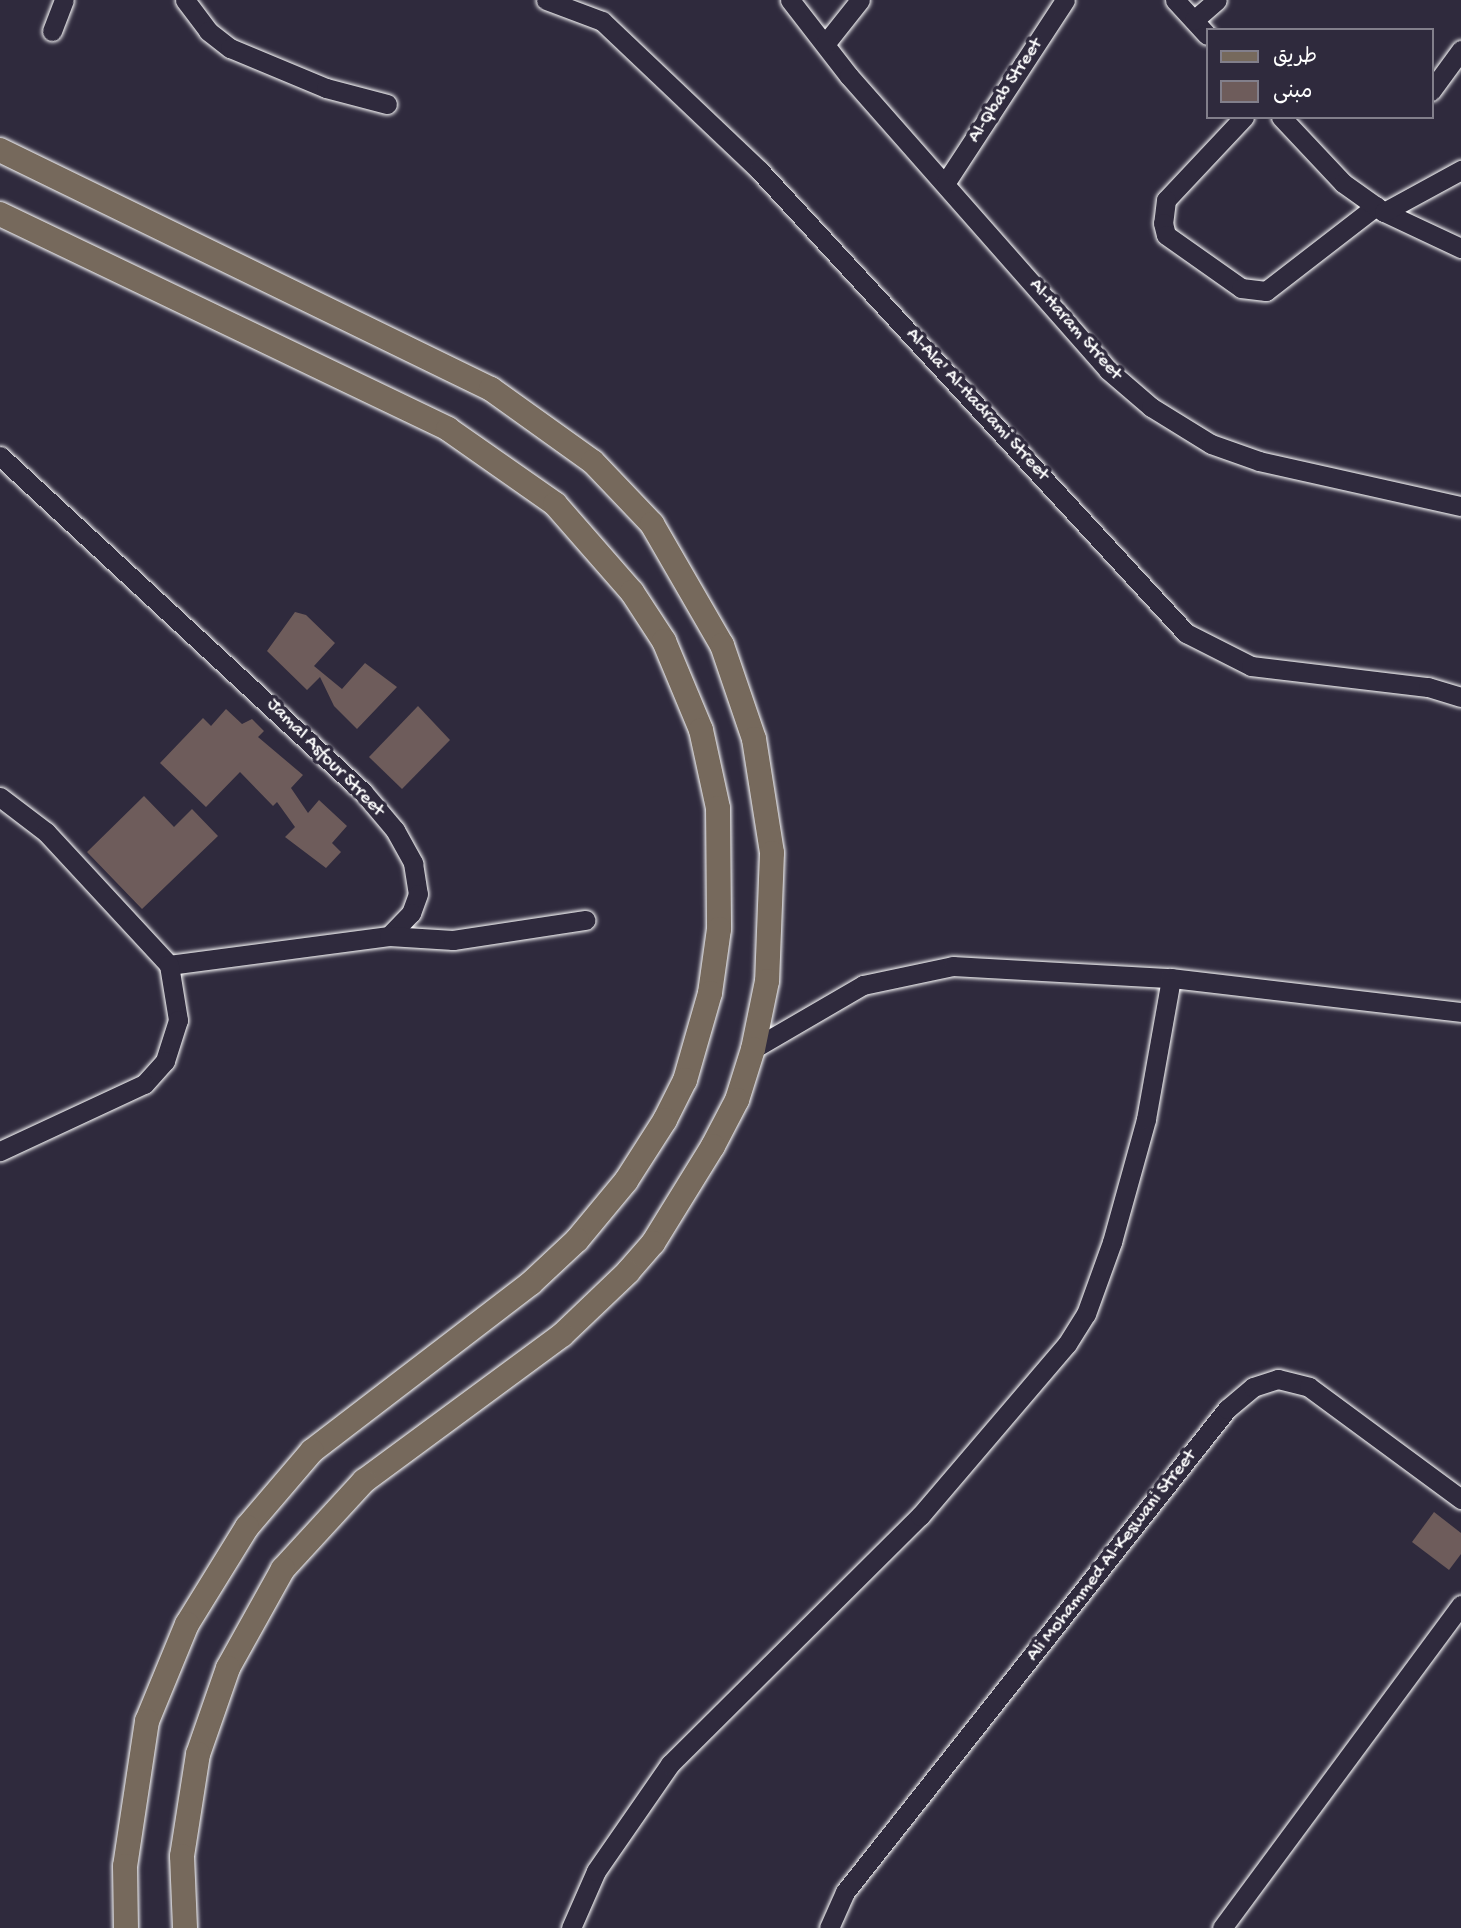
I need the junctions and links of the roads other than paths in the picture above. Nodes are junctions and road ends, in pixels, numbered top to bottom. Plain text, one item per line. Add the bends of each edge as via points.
1 (64, 0) edge
2 (184, 0) edge
3 (546, 0) edge
4 (790, 0) edge
5 (860, 0) edge
6 (1065, 0) edge
7 (1175, 0) edge
8 (1217, 0) edge
9 (1194, 20) junction
10 (52, 31) dead end
11 (1206, 34) edge
12 (825, 44) junction
13 (1461, 50) edge
14 (1433, 88) edge
15 (387, 104) dead end
16 (1242, 119) edge
17 (1283, 119) edge
18 (0, 150) edge
19 (1461, 170) edge
20 (946, 182) junction
21 (1380, 209) junction
22 (0, 214) edge
23 (1461, 248) edge
24 (0, 456) edge
25 (1461, 506) edge
26 (1461, 698) edge
27 (0, 797) edge
28 (585, 919) dead end
29 (389, 936) junction
30 (169, 965) junction
31 (1171, 978) junction
32 (1457, 1006) edge
33 (753, 1049) junction
34 (0, 1151) edge
35 (1461, 1499) edge
36 (1461, 1605) edge
37 (126, 1928) edge
38 (185, 1928) edge
39 (571, 1928) edge
40 (829, 1928) edge
41 (1222, 1928) edge

1 - 10 street
2 - 15 street via 208,31 230,48 326,88
3 - 26 street, Al-Ala' Al-Hadrami Street via 602,21 749,161 1186,633 1251,666 1428,687
4 - 12 street, Al-Haram Street
5 - 12 street
6 - 20 street, Al-Qbab Street
7 - 9 street
8 - 9 street
9 - 11 street
12 - 20 street, Al-Haram Street
13 - 14 street
16 - 21 street via 1166,200 1163,216 1166,235 1241,288 1266,291
17 - 21 street via 1343,183
18 - 33 main road via 491,389 573,444 652,524 722,645 754,739 772,853 767,981
19 - 21 street
20 - 25 street, Al-Haram Street via 1108,370 1163,414 1211,444 1259,461
21 - 23 street
22 - 37 main road via 448,429 555,504 632,592 664,641 701,730 718,808 719,929 710,993 685,1080 665,1120 626,1181 577,1240 531,1283 312,1451 247,1527 187,1624 147,1721 125,1866
24 - 29 street, Jamal Asfour Street via 379,810 414,863 418,894 411,913
27 - 30 street via 46,832
28 - 29 street via 453,940
29 - 30 street
30 - 34 street via 178,1020 159,1070 104,1107
31 - 32 street
31 - 33 street via 975,966 909,971 839,996
31 - 39 street via 1146,1119 1116,1230 1086,1314 1068,1344 920,1516 670,1764 596,1871
33 - 38 main road via 737,1100 713,1146 653,1243 628,1272 562,1335 364,1481 283,1569 228,1668 198,1754 182,1856
35 - 40 street, Ali Mohammed Al-Keswani Street via 1310,1387 1278,1379 1253,1387 1227,1409 854,1881
36 - 41 street

